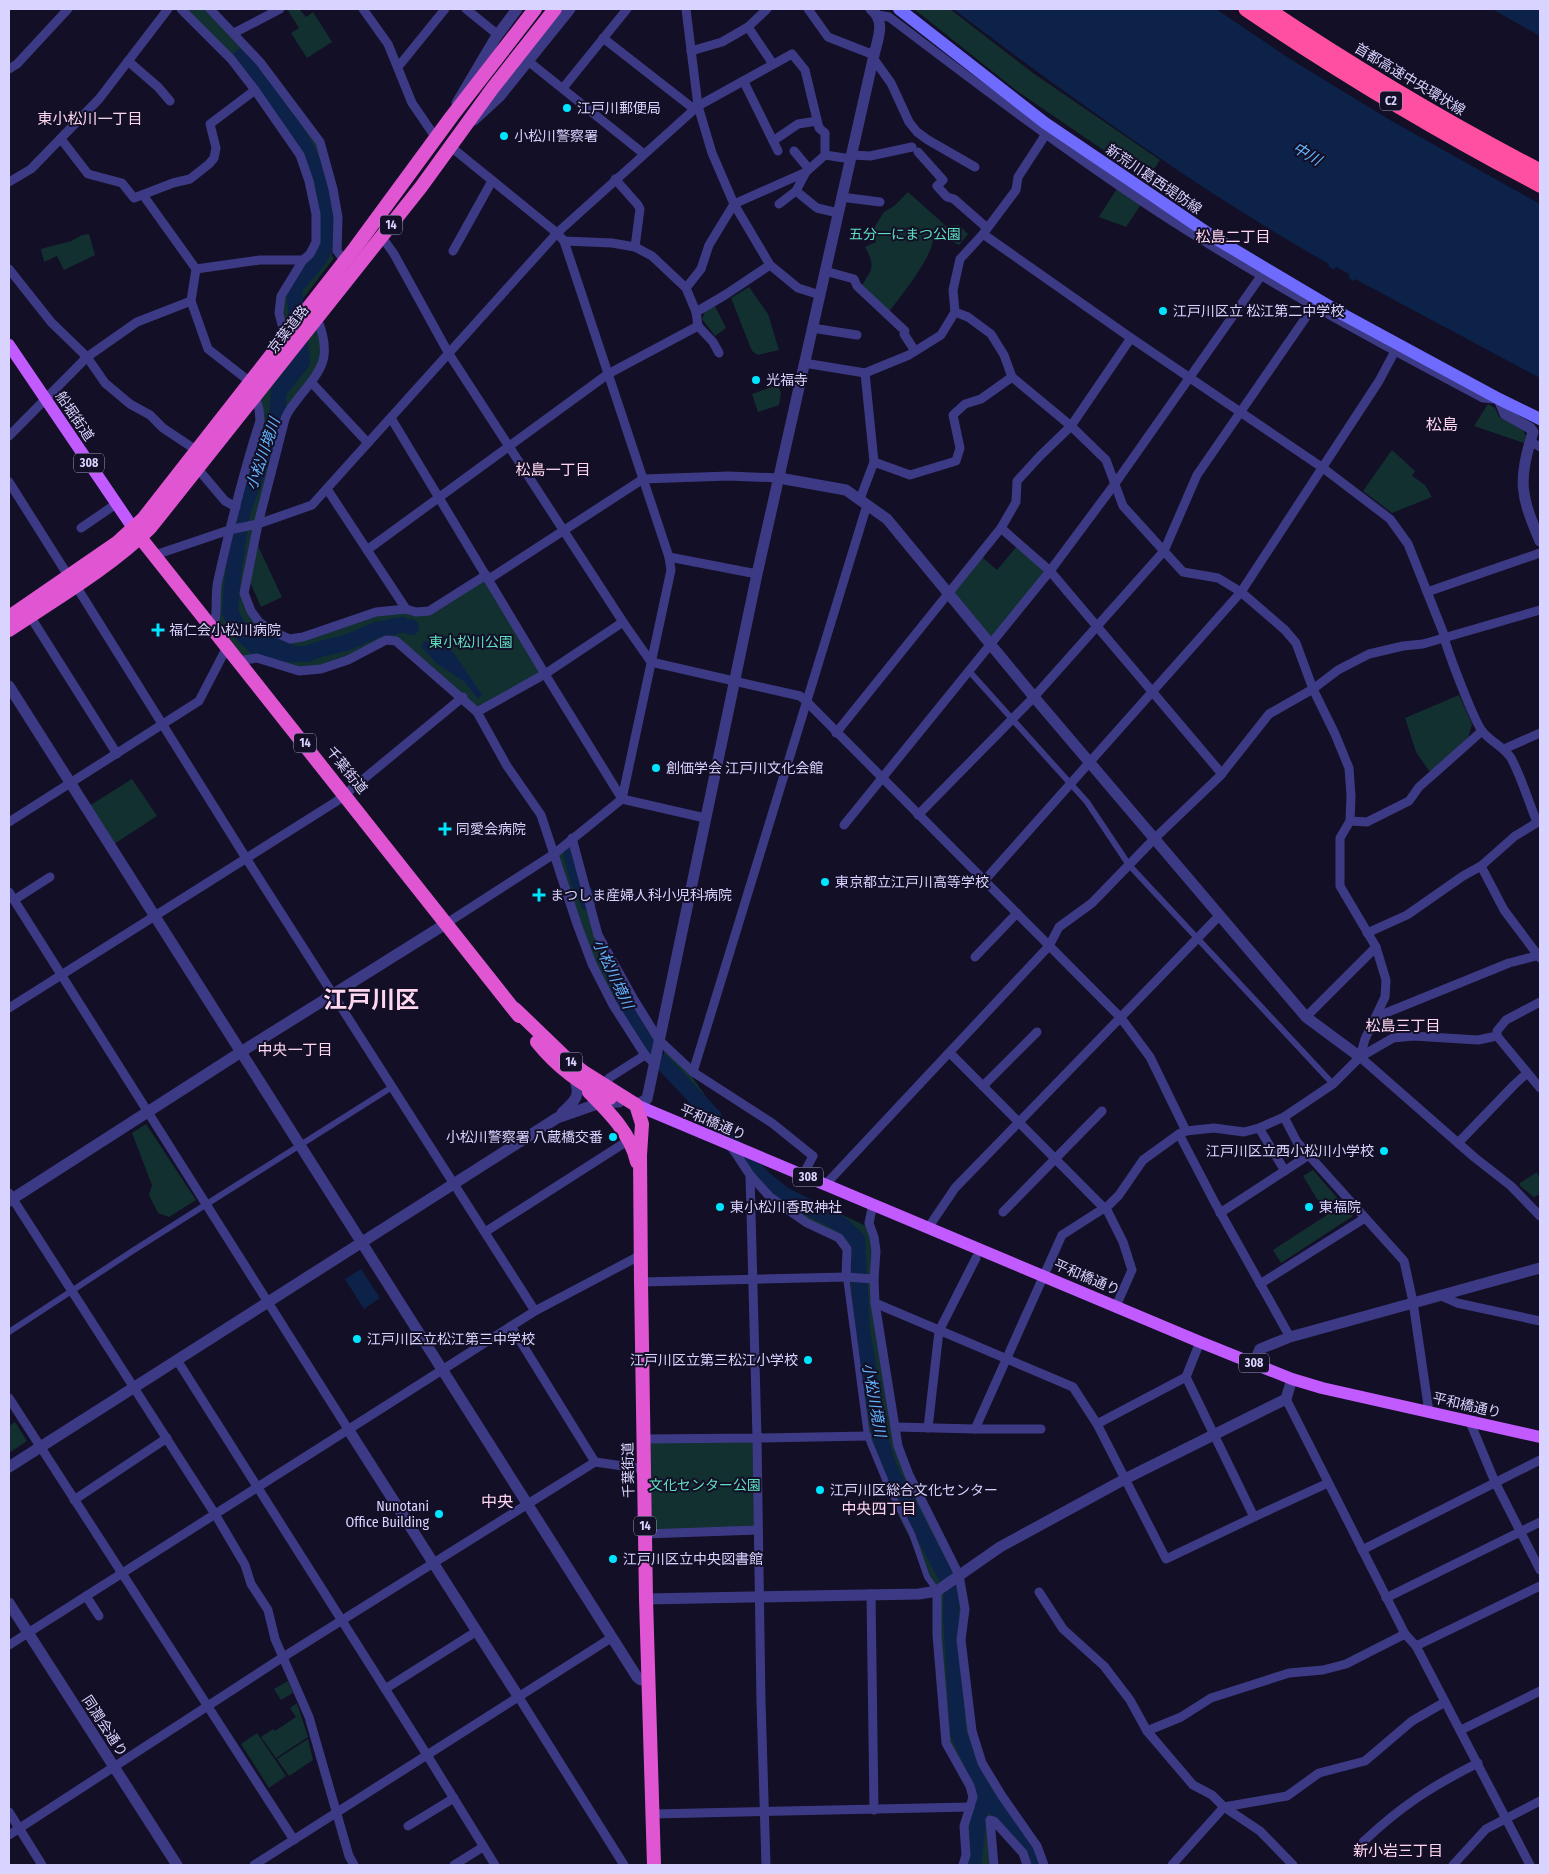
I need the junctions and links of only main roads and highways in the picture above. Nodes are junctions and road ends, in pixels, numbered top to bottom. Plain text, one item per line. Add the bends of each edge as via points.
1 (535, 9) edge
2 (555, 9) edge
3 (900, 9) edge
4 (1246, 9) edge
5 (1267, 9) edge
6 (1540, 172) edge
7 (1540, 185) edge
8 (9, 345) edge
9 (1540, 419) edge
10 (137, 533) junction
11 (72, 581) junction
12 (9, 617) edge
13 (9, 630) edge
14 (515, 1009) junction
15 (574, 1078) junction
16 (636, 1105) junction
17 (640, 1186) junction
18 (1540, 1437) edge
19 (654, 1865) edge

1 - 10 highway, 京葉道路 / 14 via 345,261 196,450
2 - 10 highway, 京葉道路 / 14 via 382,237 198,469 150,528
3 - 9 main road, 新荒川葛西堤防線 via 1045,123 1216,243
4 - 7 highway, 首都高速中央環状線 / C2 via 1411,113
5 - 6 highway, 首都高速中央環状線 / C2 via 1373,77
8 - 10 main road, 船堀街道 / 308
10 - 11 highway, 京葉道路 / 14
10 - 14 highway, 千葉街道 / 14
11 - 12 highway, 京葉道路 / 14
11 - 13 highway, 京葉道路 / 14
14 - 15 highway, 千葉街道 / 14 via 540,1045
14 - 16 highway, 千葉街道 / 14 via 568,1060
15 - 16 highway, 千葉街道 / 14 via 619,1102
15 - 17 highway via 600,1103 629,1140 636,1158
16 - 17 highway, 千葉街道 / 14 via 642,1124
16 - 18 main road, 平和橋通り / 308 via 1292,1378 1342,1394
17 - 19 highway, 千葉街道 / 14 via 646,1599

